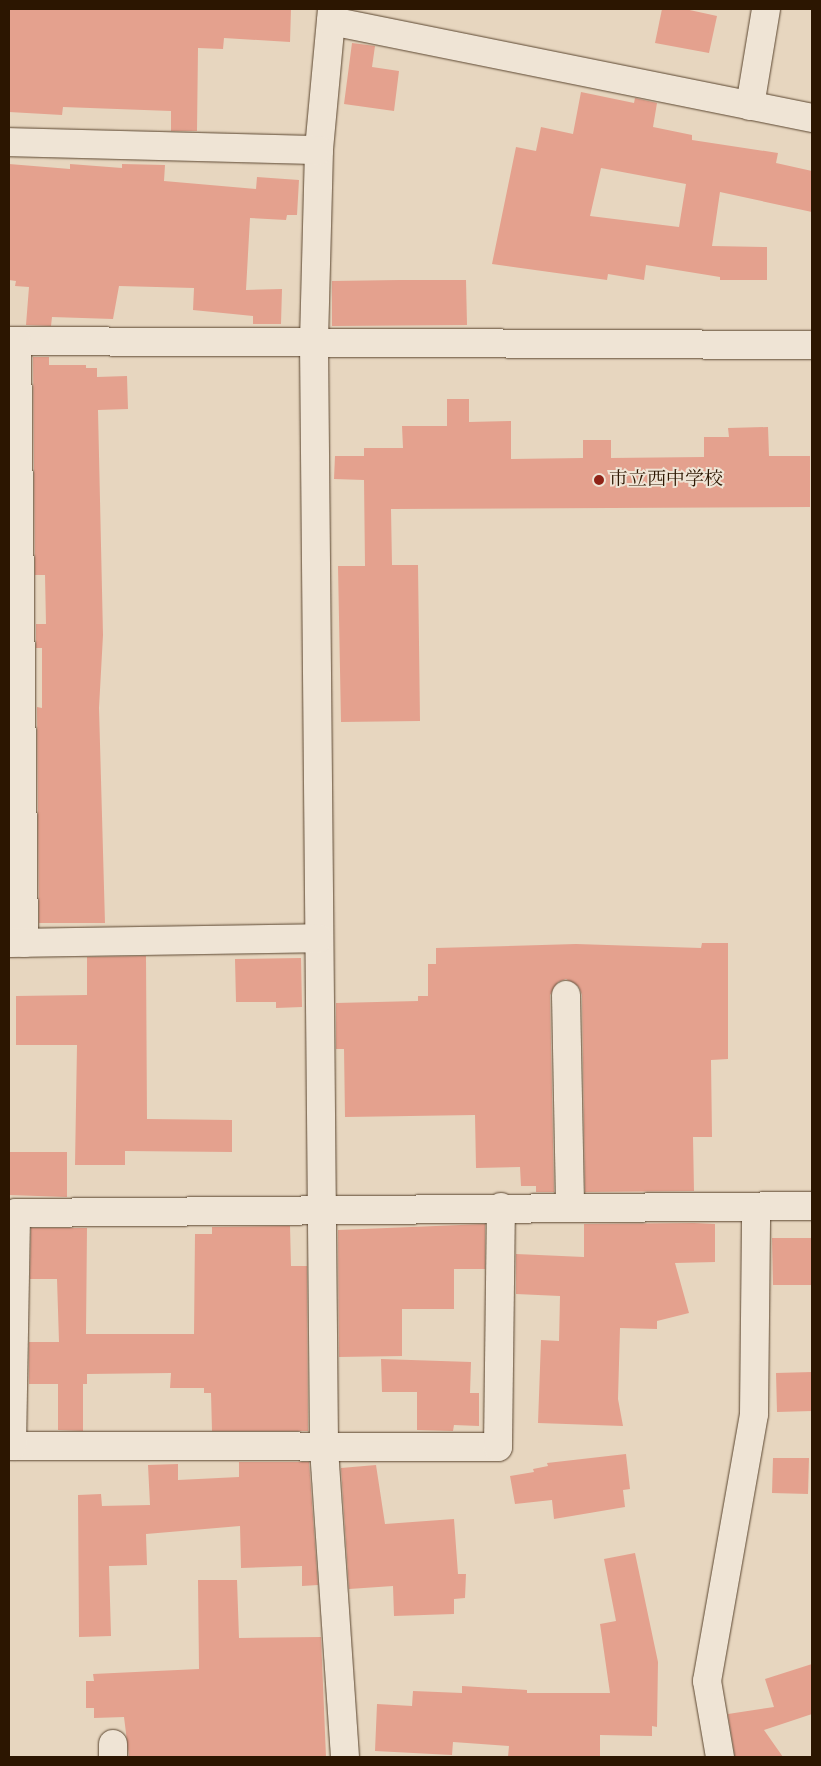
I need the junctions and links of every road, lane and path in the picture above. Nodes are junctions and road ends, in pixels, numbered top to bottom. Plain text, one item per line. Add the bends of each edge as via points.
1 (766, 9) edge
2 (331, 15) edge
3 (750, 106) junction
4 (812, 118) edge
5 (9, 142) edge
6 (319, 150) junction
7 (13, 341) edge
8 (314, 342) junction
9 (812, 345) edge
10 (318, 938) junction
11 (16, 943) edge
12 (566, 995) dead end
13 (812, 1206) edge
14 (501, 1207) junction
15 (570, 1207) junction
16 (756, 1207) junction
17 (323, 1209) junction
18 (10, 1446) edge
19 (324, 1449) junction
20 (345, 1757) edge
21 (720, 1757) edge

1 - 3 street
2 - 3 street
2 - 6 street
3 - 4 street
5 - 6 street
6 - 8 street
7 - 8 street
7 - 11 street
8 - 9 street
8 - 10 street
10 - 11 street
10 - 17 street
12 - 15 street
13 - 16 street
14 - 15 street
14 - 17 street
14 - 19 street via 498,1447
15 - 16 street
16 - 21 street via 754,1414 707,1681
17 - 18 street via 16,1213
17 - 19 street
18 - 19 street
19 - 20 street

